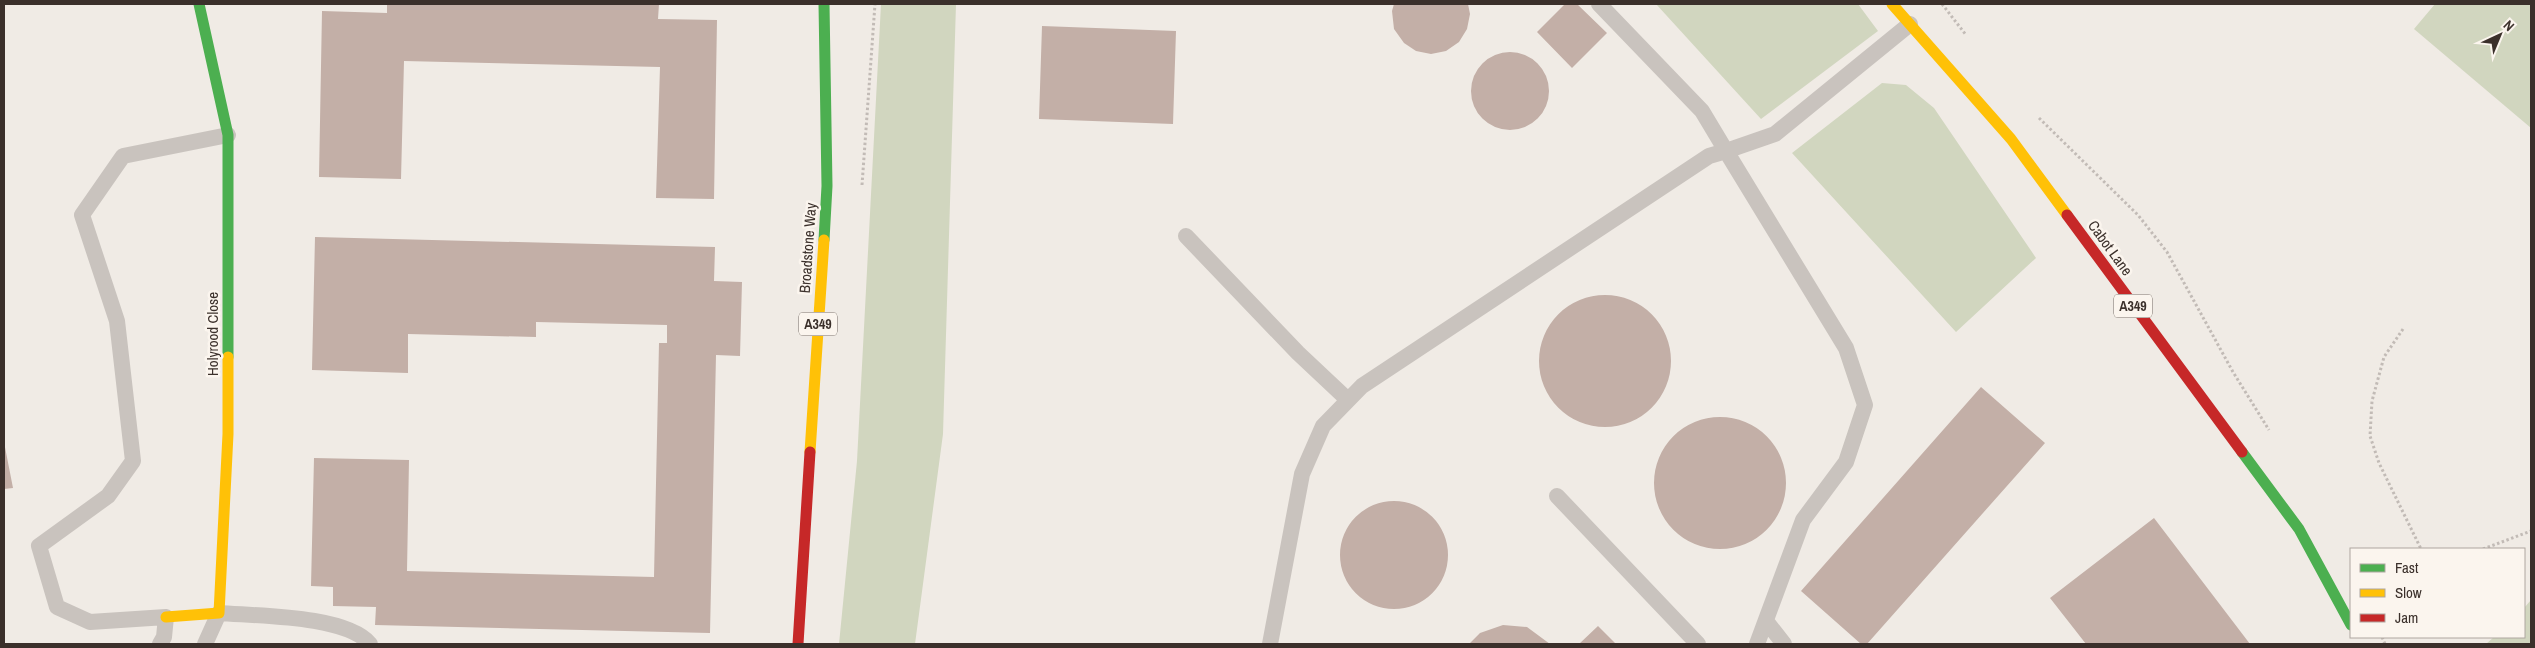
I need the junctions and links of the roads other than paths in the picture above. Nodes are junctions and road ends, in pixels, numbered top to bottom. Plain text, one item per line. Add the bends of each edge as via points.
1 (199, 4) edge
2 (824, 4) edge
3 (1599, 4) edge
4 (1892, 4) edge
5 (1910, 24) junction
6 (228, 135) junction
7 (1726, 150) junction
8 (1186, 236) dead end
9 (1348, 400) junction
10 (1557, 496) dead end
11 (219, 614) junction
12 (166, 616) junction
13 (1766, 621) junction
14 (2350, 622) edge
15 (160, 644) edge
16 (205, 644) edge
17 (370, 644) edge
18 (798, 644) edge
19 (1270, 644) edge
20 (1698, 644) edge
21 (1757, 644) edge
22 (1784, 644) edge

1 - 6 main road, Holyrood Close
2 - 18 main road, Broadstone Way / A349 via 827,186
3 - 7 lane via 1702,111
4 - 5 main road, Cabot Lane / A349
5 - 7 lane via 1775,134
5 - 14 main road, Cabot Lane / A349 via 2011,139 2299,529
6 - 11 main road, Holyrood Close via 228,434
6 - 12 lane via 123,156 82,215 117,321 133,461 108,496 39,546 57,607 90,622
7 - 9 lane via 1709,156 1362,386
7 - 13 lane via 1846,348 1864,406 1846,462 1803,520
8 - 9 lane via 1298,353
9 - 19 lane via 1323,426 1302,474
10 - 20 lane
11 - 12 main road
11 - 16 lane
11 - 17 lane via 313,620 344,629
12 - 15 lane
13 - 21 lane
13 - 22 lane

